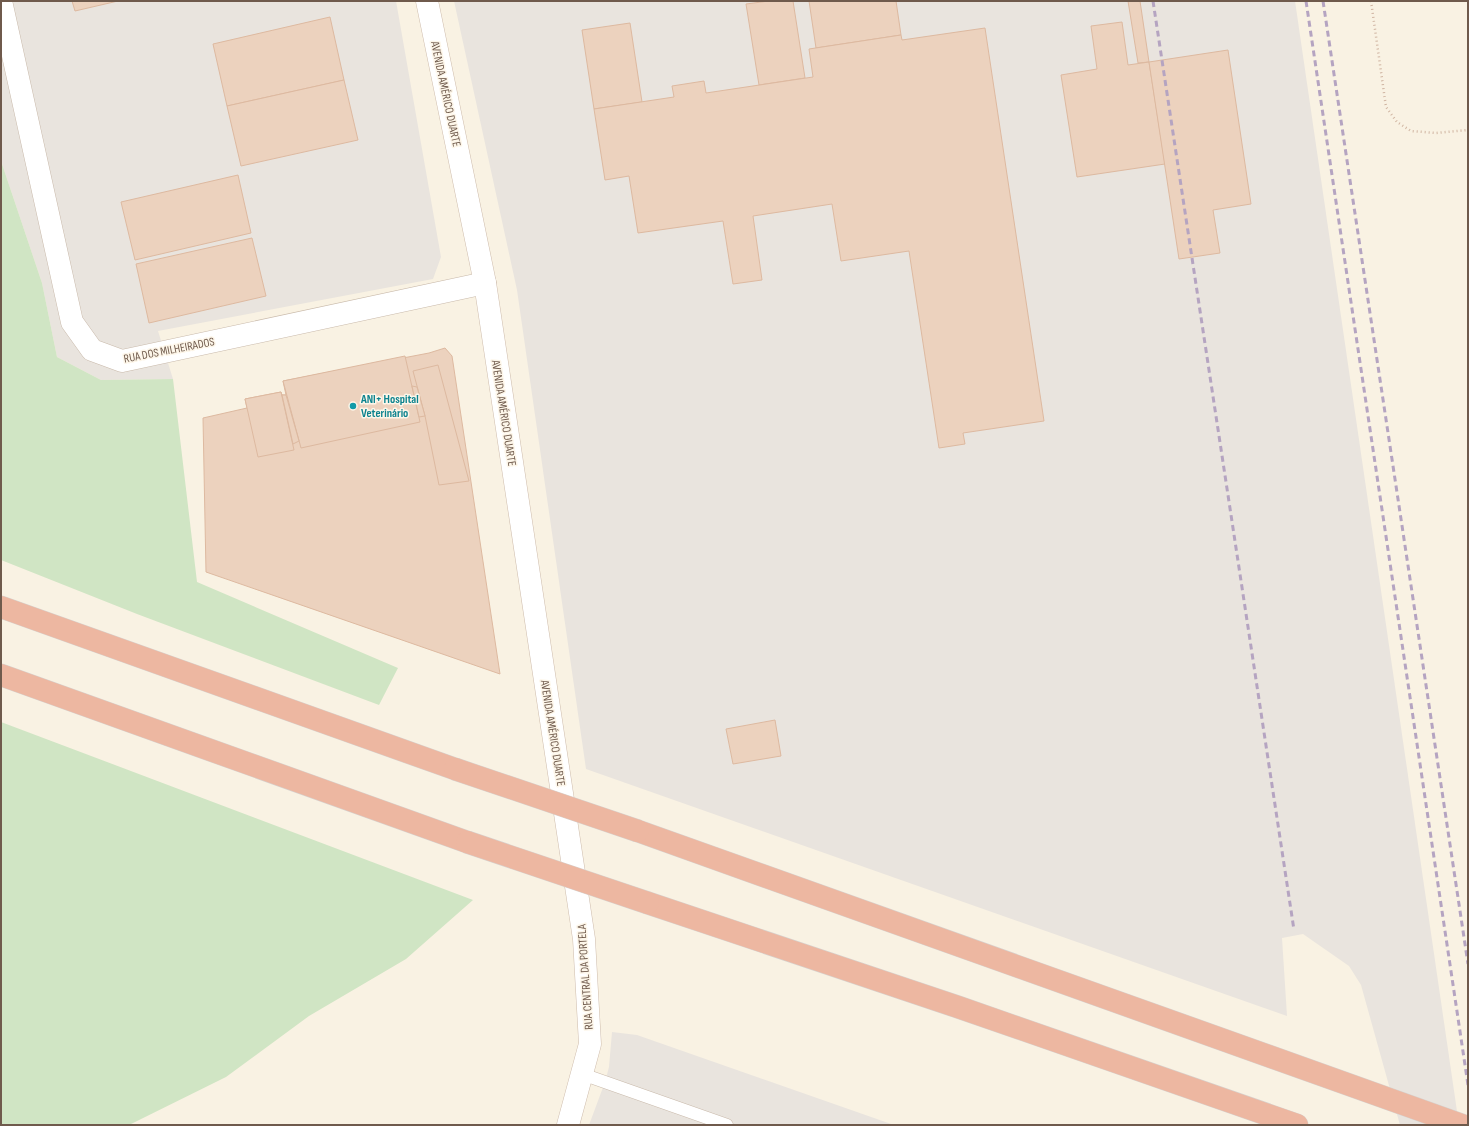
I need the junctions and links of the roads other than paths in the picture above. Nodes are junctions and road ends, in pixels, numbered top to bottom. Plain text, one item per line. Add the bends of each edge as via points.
1 (1, 1) edge
2 (427, 1) edge
3 (485, 283) junction
4 (1, 607) edge
5 (1, 675) edge
6 (567, 827) joint
7 (582, 1074) junction
8 (568, 1125) edge
9 (727, 1125) edge
10 (1297, 1125) edge
11 (1462, 1125) edge

1 - 3 street, RUA DOS MILHEIRADOS via 72,322 92,350 122,361
2 - 3 street, AVENIDA AMÉRICO DUARTE
3 - 6 street, AVENIDA AMÉRICO DUARTE
4 - 11 highway, bridge
5 - 10 highway, bridge via 467,842
6 - 7 street, RUA CENTRAL DA PORTELA via 584,939 590,1044
7 - 8 street, RUA CENTRAL DA PORTELA
7 - 9 lane

